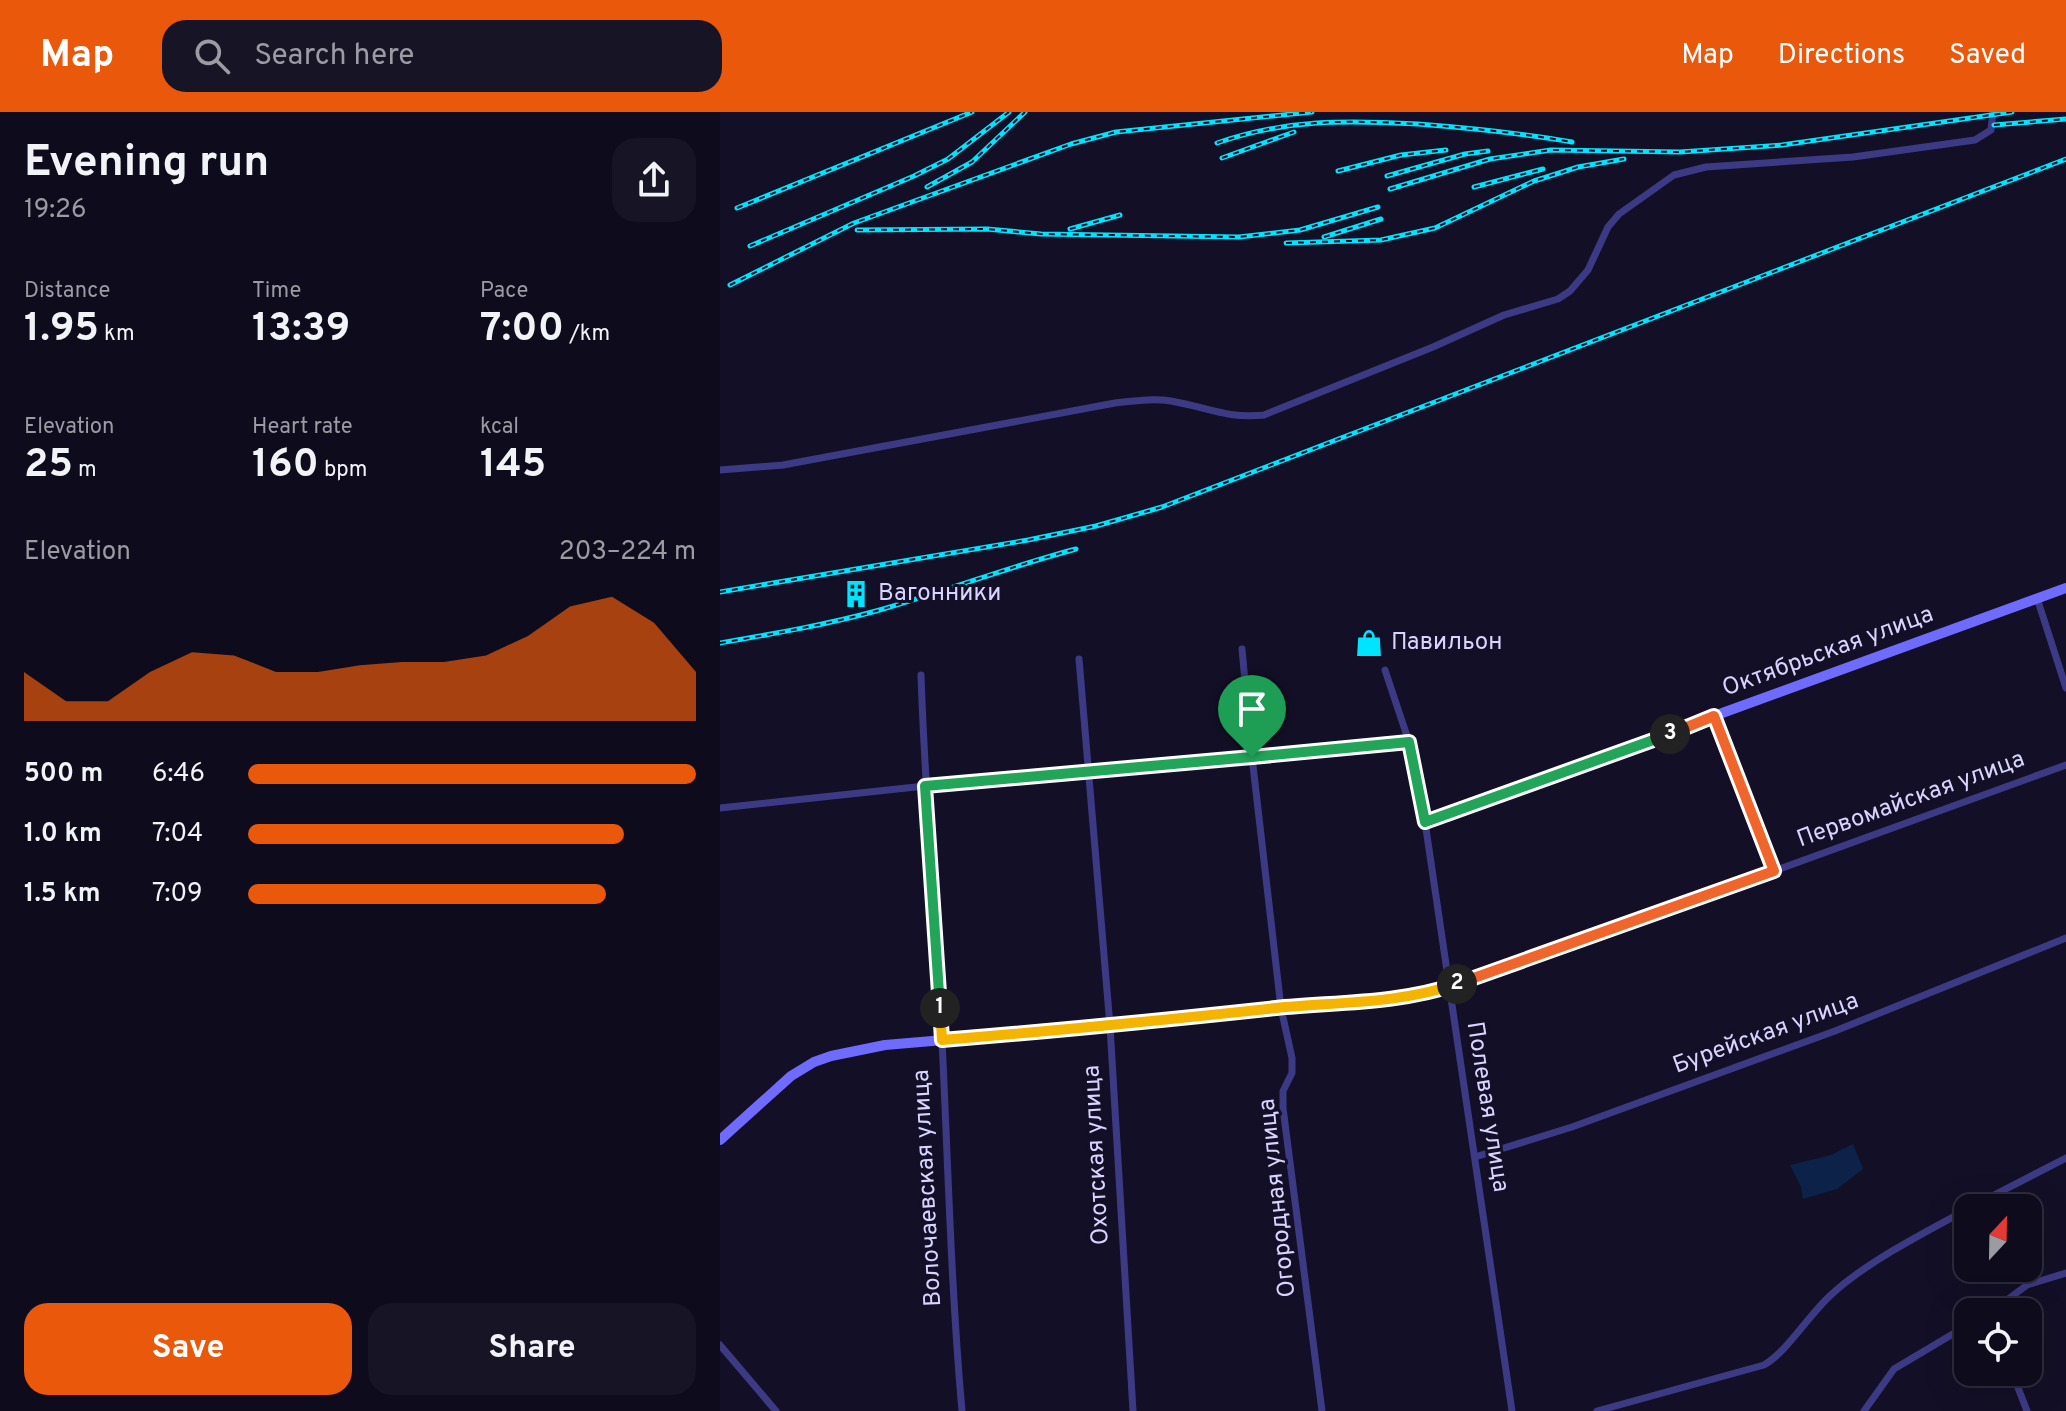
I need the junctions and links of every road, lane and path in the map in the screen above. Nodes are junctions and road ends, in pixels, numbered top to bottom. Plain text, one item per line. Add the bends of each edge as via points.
1 (1993, 112) edge
2 (720, 470) edge
3 (2066, 588) edge
4 (2037, 598) junction
5 (1242, 649) dead end
6 (1079, 659) dead end
7 (1385, 670) dead end
8 (921, 675) dead end
9 (2066, 688) edge
10 (1714, 716) junction
11 (1409, 742) junction
12 (1252, 757) junction
13 (2066, 765) edge
14 (1087, 771) junction
15 (925, 786) junction
16 (720, 808) edge
17 (1425, 822) junction
18 (1774, 871) junction
19 (2066, 938) edge
20 (1448, 987) junction
21 (1281, 1008) junction
22 (1110, 1026) junction
23 (942, 1040) junction
24 (720, 1140) edge
25 (1475, 1157) junction
26 (2066, 1158) edge
27 (1996, 1194) edge
28 (1954, 1217) edge
29 (2066, 1273) edge
30 (2010, 1298) edge
31 (1954, 1333) edge
32 (720, 1345) edge
33 (2017, 1386) edge
34 (776, 1411) edge
35 (962, 1411) edge
36 (1133, 1411) edge
37 (1322, 1411) edge
38 (1512, 1411) edge
39 (1597, 1411) edge
40 (1864, 1411) edge
41 (2027, 1411) edge

1 - 2 street via 1991,130 1975,140 1853,157 1706,167 1674,175 1619,214 1588,270 1558,299 1504,315 1264,415 1235,417 1152,399 783,465
3 - 4 main road, Октябрьская улица
4 - 9 street
4 - 10 main road, Октябрьская улица
5 - 12 street, Огородная улица
6 - 14 street, Охотская улица
7 - 11 street, Полевая улица
8 - 15 street, Волочаевская улица
10 - 17 street, Октябрьская улица
10 - 18 main road
11 - 12 street
11 - 17 street, Полевая улица
12 - 14 street
12 - 21 street, Огородная улица
13 - 18 street, Первомайская улица
14 - 15 street
14 - 22 street, Охотская улица
15 - 16 street
15 - 23 street, Волочаевская улица
17 - 20 street, Полевая улица
18 - 20 main road, Первомайская улица
19 - 25 street, Бурейская улица via 1835,1031
20 - 21 main road, Первомайская улица via 1365,1003
20 - 25 street, Полевая улица
21 - 22 main road, Первомайская улица
21 - 37 street, Огородная улица via 1292,1058 1283,1108
22 - 23 main road, Первомайская улица
22 - 36 street, Охотская улица
23 - 24 main road, Первомайская улица via 885,1045 814,1062
23 - 35 street, Волочаевская улица
25 - 38 street, Полевая улица
26 - 27 street
28 - 39 street via 1846,1281 1764,1365
29 - 30 street via 2027,1285
31 - 40 street via 1894,1369
32 - 34 street
33 - 41 street

